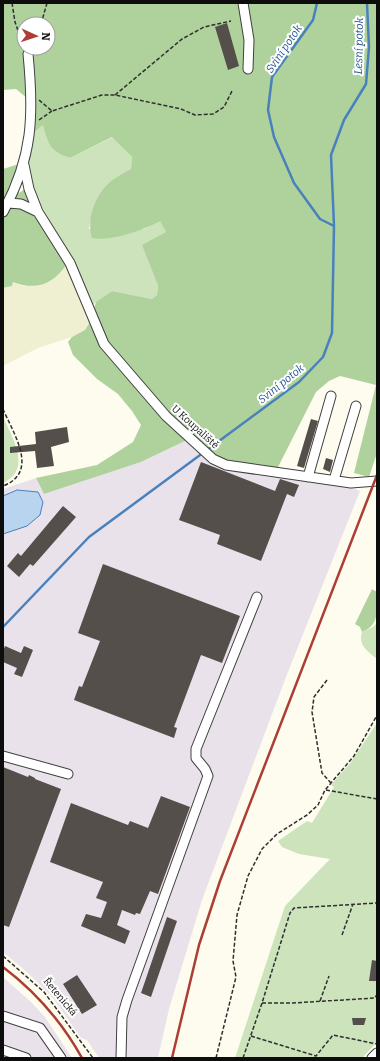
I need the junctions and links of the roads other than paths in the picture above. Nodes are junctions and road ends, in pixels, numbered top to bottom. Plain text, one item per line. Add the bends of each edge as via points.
1 (243, 3) edge
2 (27, 56) edge
3 (248, 69) dead end
4 (24, 163) junction
5 (5, 208) edge
6 (38, 212) junction
7 (331, 396) dead end
8 (356, 406) dead end
9 (308, 477) junction
10 (334, 480) junction
11 (377, 481) edge
12 (257, 597) dead end
13 (3, 756) edge
14 (68, 774) dead end
15 (3, 1016) edge
16 (3, 1050) edge
17 (377, 1052) edge
18 (26, 1058) edge
19 (61, 1058) edge
20 (121, 1058) edge
21 (372, 1058) edge

1 - 3 street via 249,40
2 - 4 street via 32,94 31,126
4 - 5 street
4 - 6 street, U Koupaliště via 29,189
5 - 6 street via 21,204
6 - 9 street, U Koupaliště via 70,263 104,344 166,416 212,458 226,465
7 - 9 street
8 - 10 street
9 - 10 street, U Koupaliště
10 - 11 street, U Koupaliště
12 - 20 street via 196,749 196,758 208,776 127,1000 122,1017
13 - 14 street
15 - 19 street via 40,1028
16 - 18 street
17 - 21 street

